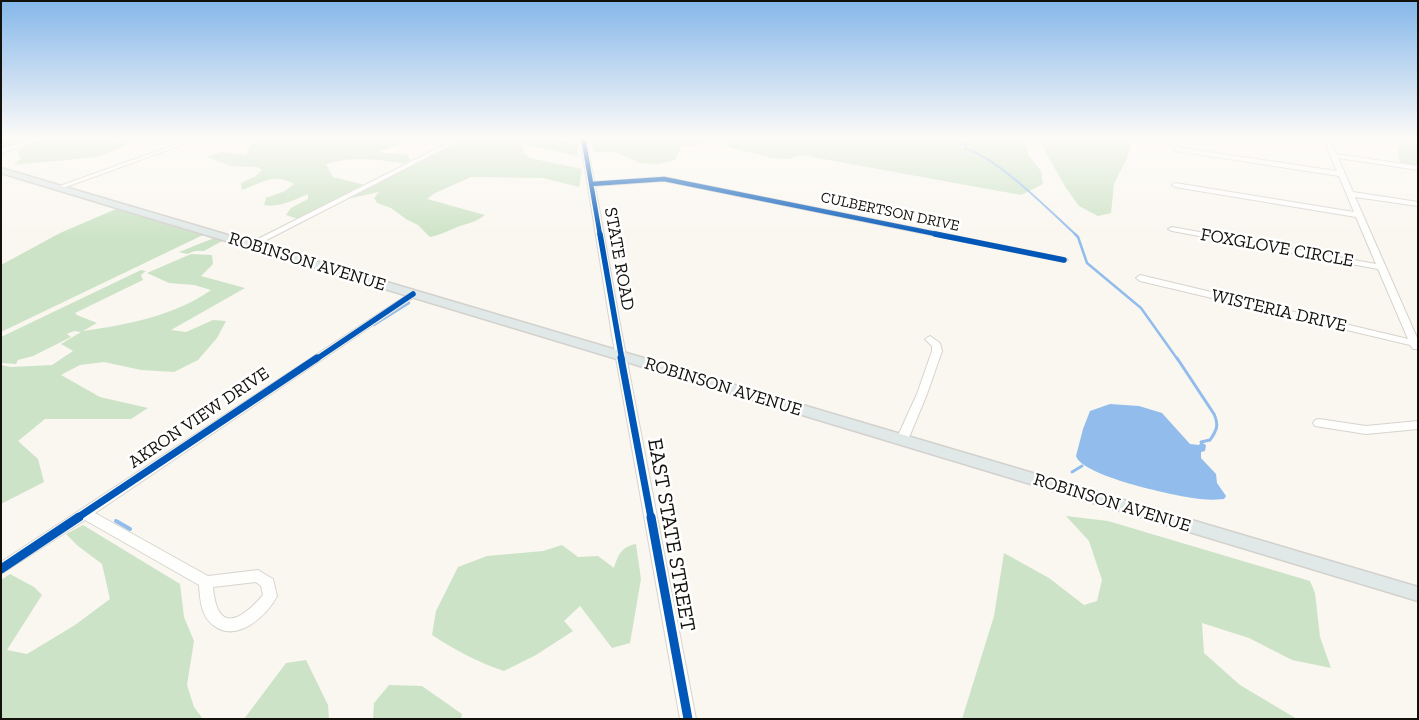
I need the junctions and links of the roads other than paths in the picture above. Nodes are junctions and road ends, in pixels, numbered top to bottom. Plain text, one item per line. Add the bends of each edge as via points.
1 (3, 171) edge
2 (107, 171) edge
3 (397, 171) edge
4 (589, 171) edge
5 (1319, 171) edge
6 (1340, 171) edge
7 (1341, 174) junction
8 (591, 184) junction
9 (1174, 185) dead end
10 (61, 187) junction
11 (1350, 194) junction
12 (1418, 204) edge
13 (1359, 215) junction
14 (1172, 229) dead end
15 (250, 245) junction
16 (1064, 260) dead end
17 (1381, 266) junction
18 (1140, 278) dead end
19 (413, 294) junction
20 (930, 339) dead end
21 (1417, 346) edge
22 (621, 357) junction
23 (1320, 423) dead end
24 (1418, 425) edge
25 (902, 440) junction
26 (84, 513) junction
27 (1, 568) edge
28 (206, 582) junction
29 (1418, 594) edge
30 (688, 719) edge

1 - 10 main road, ROBINSON AVENUE
2 - 10 street
3 - 15 street
4 - 8 street, STATE ROAD
5 - 7 street
6 - 7 street
7 - 11 street
8 - 16 street, CULBERTSON DRIVE via 664,179
8 - 22 street, STATE ROAD
9 - 13 street
10 - 15 main road, ROBINSON AVENUE
11 - 12 street
11 - 13 street
13 - 17 street
14 - 17 street, FOXGLOVE CIRCLE
15 - 19 main road, ROBINSON AVENUE
17 - 21 street
18 - 21 street, WISTERIA DRIVE
19 - 22 main road, ROBINSON AVENUE
19 - 26 street, AKRON VIEW DRIVE
20 - 25 street via 937,346 937,351
22 - 25 main road, ROBINSON AVENUE
22 - 30 street, EAST STATE STREET
23 - 24 street via 1366,430
25 - 29 main road, ROBINSON AVENUE
26 - 27 street, AKRON VIEW DRIVE
26 - 28 street
28 - 28 street via 211,614 223,624 231,625 250,617 270,596 268,583 258,576

